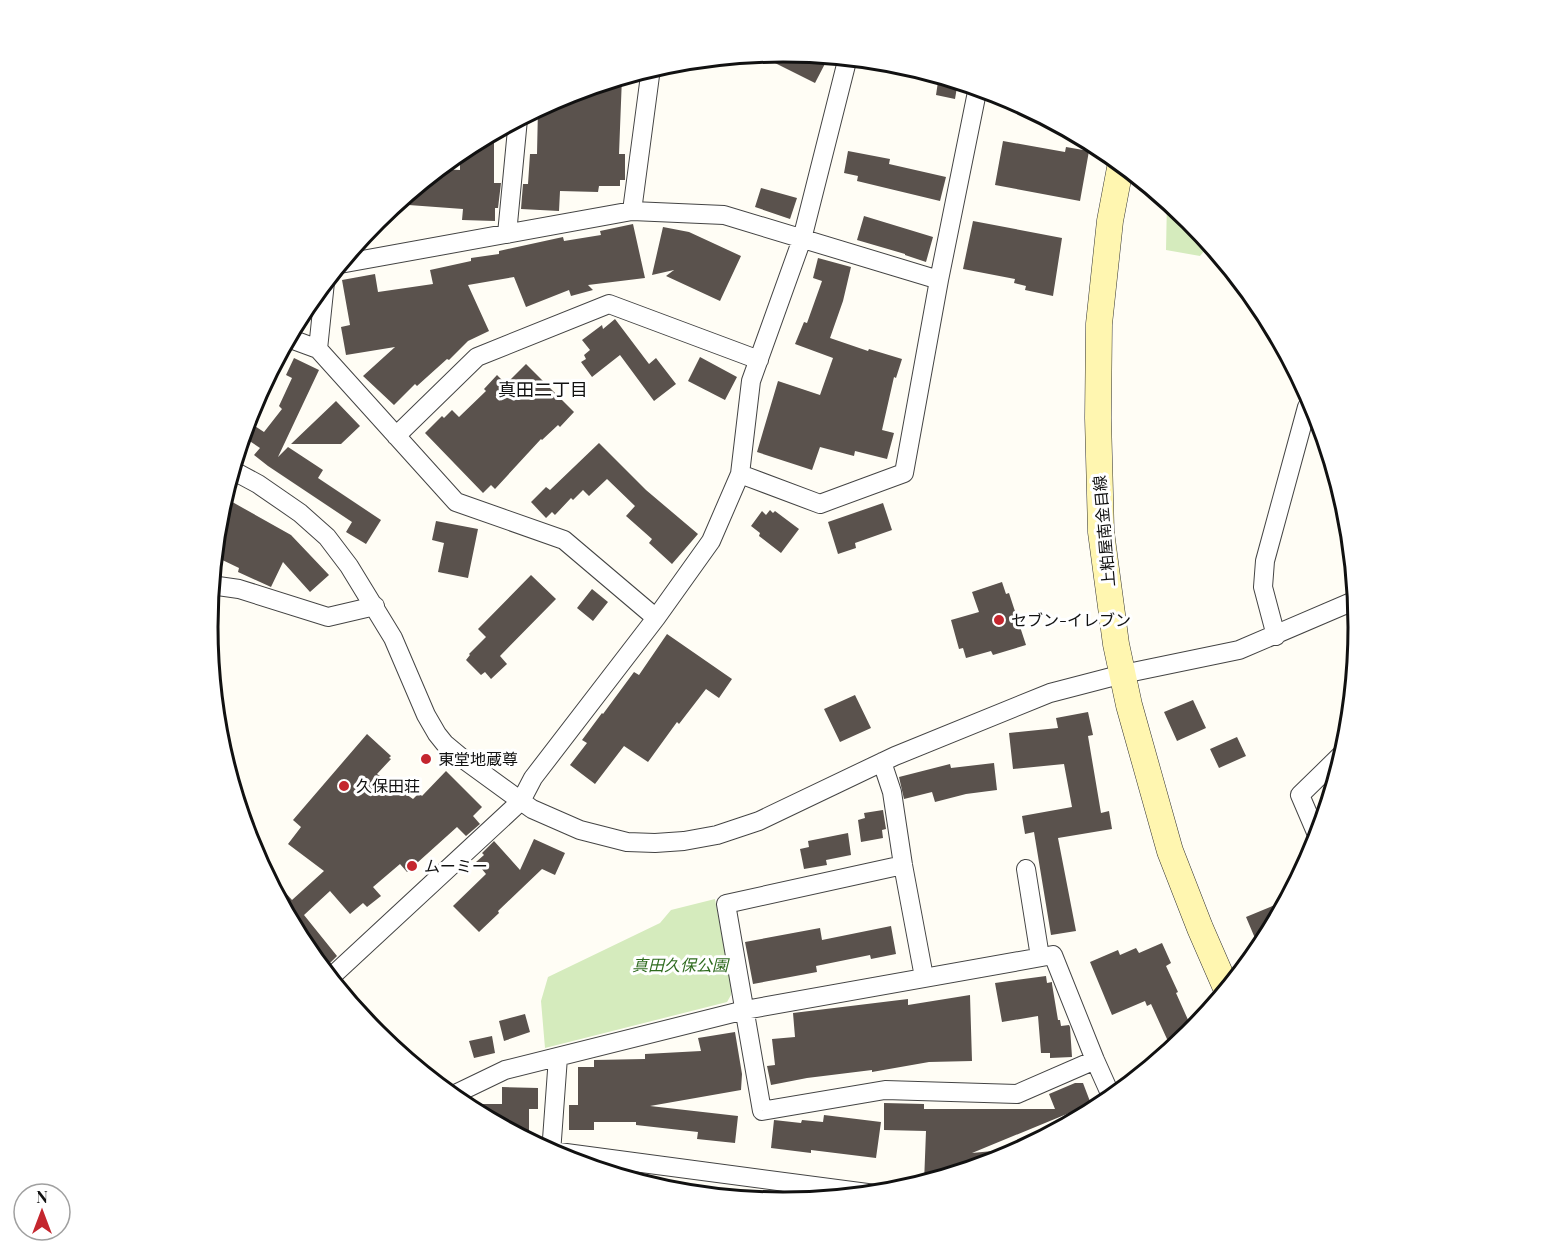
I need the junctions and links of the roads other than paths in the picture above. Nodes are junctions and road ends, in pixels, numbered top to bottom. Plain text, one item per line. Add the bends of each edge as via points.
1 (846, 65) edge
2 (650, 78) edge
3 (976, 96) edge
4 (517, 128) edge
5 (1119, 173) edge
6 (632, 212) junction
7 (507, 234) junction
8 (802, 239) junction
9 (351, 262) edge
10 (939, 280) junction
11 (323, 298) edge
12 (295, 341) edge
13 (318, 349) junction
14 (759, 360) junction
15 (1305, 412) edge
16 (396, 436) junction
17 (239, 474) edge
18 (740, 474) junction
19 (219, 586) edge
20 (1347, 604) edge
21 (375, 606) junction
22 (657, 618) junction
23 (1276, 636) junction
24 (1123, 674) junction
25 (882, 762) junction
26 (1331, 765) edge
27 (520, 801) junction
28 (1312, 824) edge
29 (903, 865) junction
30 (1026, 869) dead end
31 (1040, 957) junction
32 (336, 973) edge
33 (924, 977) junction
34 (1223, 982) edge
35 (745, 1010) junction
36 (558, 1057) junction
37 (1095, 1060) junction
38 (1108, 1089) edge
39 (461, 1091) edge
40 (552, 1142) edge
41 (587, 1157) edge
42 (840, 1189) edge

1 - 8 street
2 - 6 street
3 - 10 street
4 - 7 street
5 - 24 main road, 上粕屋南金目線 via 1099,324 1098,418 1101,532
6 - 7 street
6 - 8 street via 724,215
7 - 9 street
8 - 10 street
8 - 14 street
10 - 18 street via 904,472 820,504
11 - 13 street
12 - 13 street
13 - 16 street
14 - 16 street via 609,304 477,357
14 - 18 street via 751,381
15 - 23 street via 1265,561 1263,587
16 - 22 street via 456,502 564,540
17 - 21 street via 300,513 327,537
18 - 22 street via 711,541
19 - 21 street via 328,617
20 - 23 street
21 - 27 street via 437,734 463,759
22 - 27 street via 533,778
23 - 24 street via 1239,650
24 - 25 street via 1050,693
24 - 34 main road, 上粕屋南金目線 via 1170,851
25 - 27 street via 759,821 684,841 646,843 607,838 580,830
25 - 29 street via 892,792
26 - 28 street via 1300,795
27 - 32 street
29 - 33 street
29 - 35 street via 726,904
30 - 31 street
31 - 33 street
31 - 37 street via 1053,955
33 - 35 street
35 - 36 street
35 - 37 street via 762,1111 885,1090 1017,1094
36 - 39 street via 505,1070
36 - 40 street
37 - 38 street
41 - 42 street

